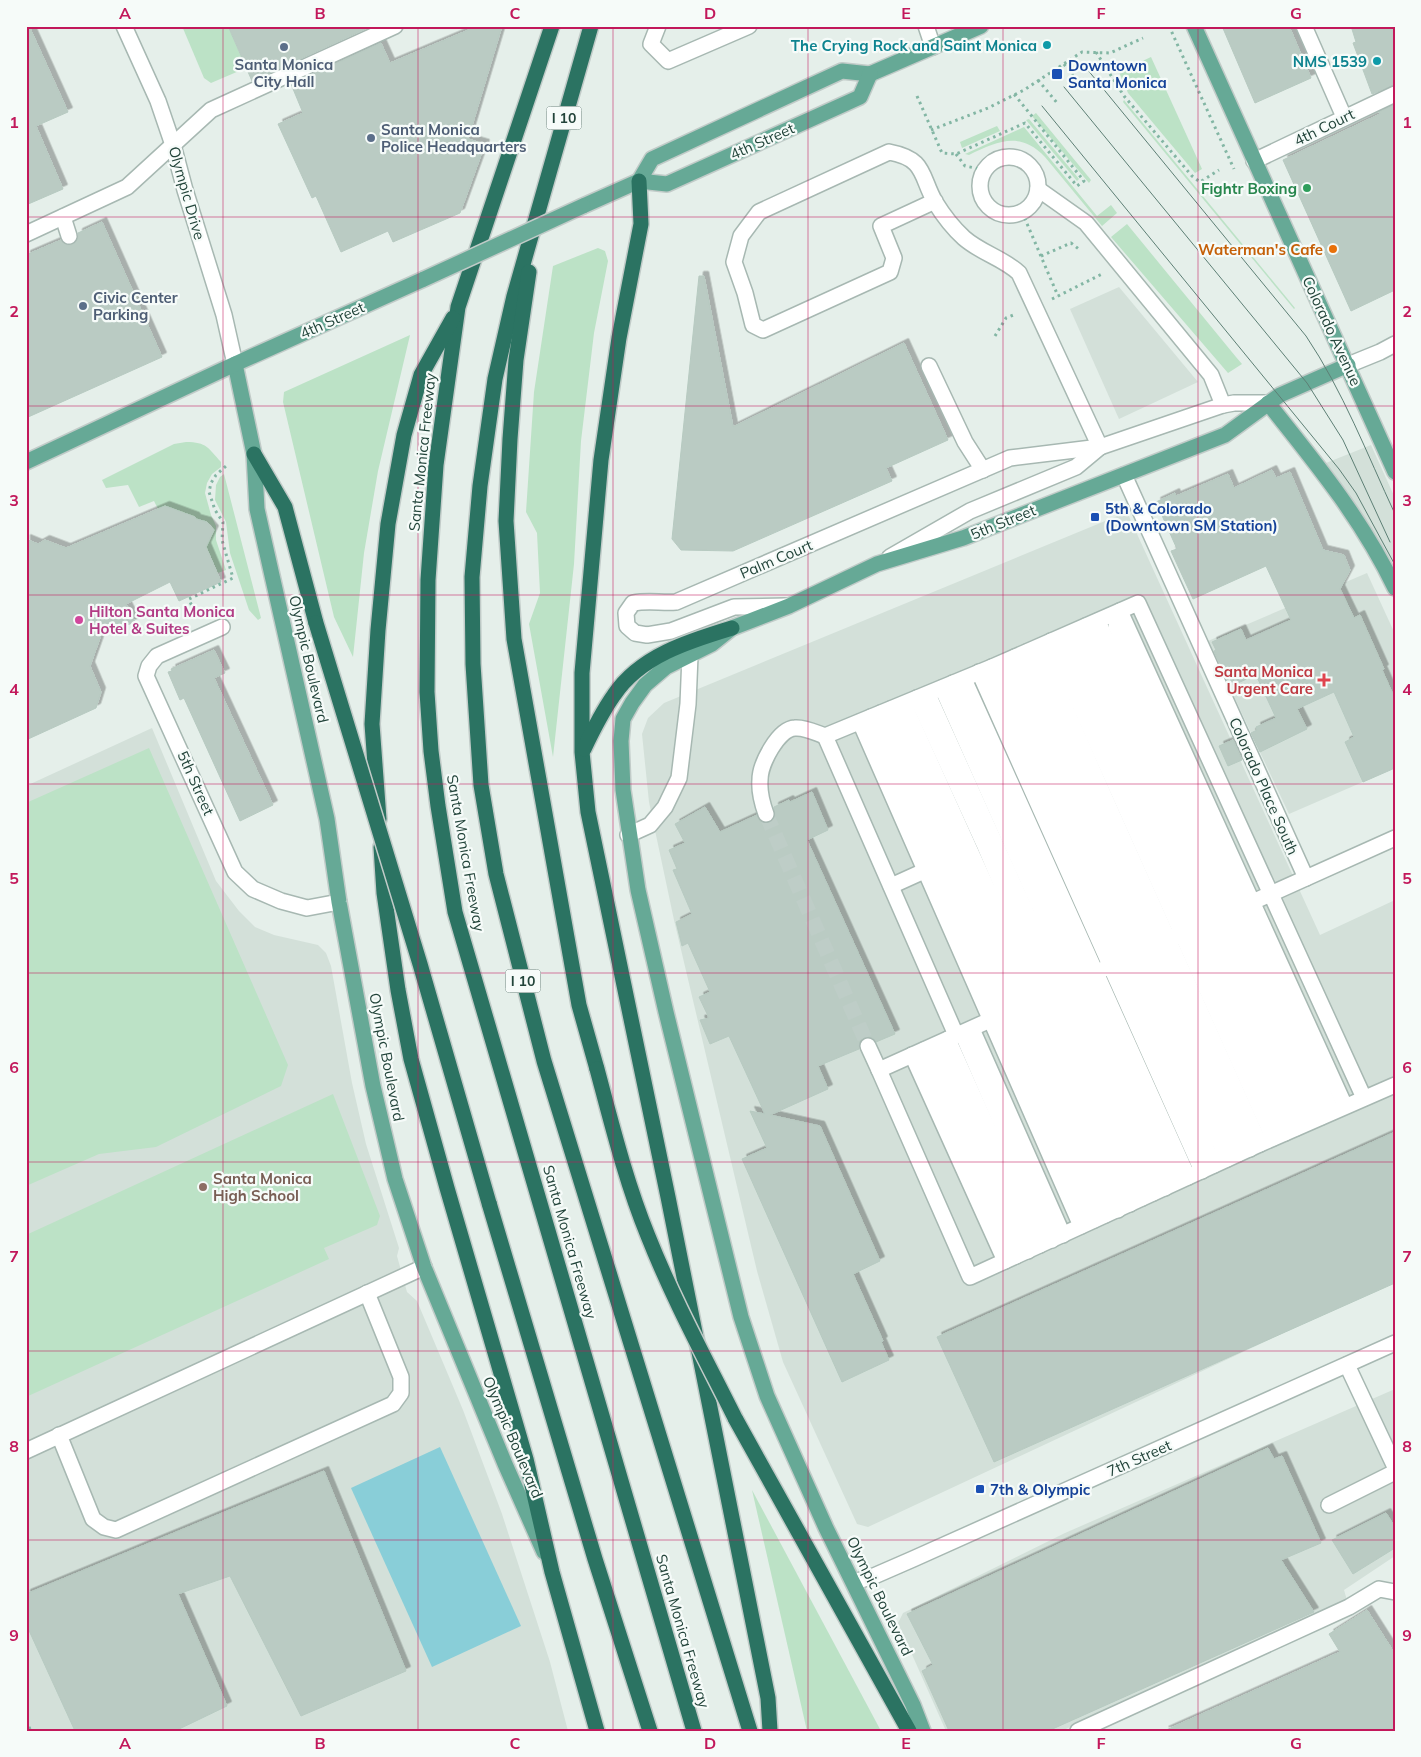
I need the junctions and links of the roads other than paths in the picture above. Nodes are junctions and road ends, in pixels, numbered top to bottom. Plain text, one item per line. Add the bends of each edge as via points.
1 (124, 26) edge
2 (395, 26) edge
3 (552, 26) edge
4 (591, 26) edge
5 (658, 26) edge
6 (749, 26) edge
7 (926, 26) edge
8 (981, 26) edge
9 (1194, 26) edge
10 (1304, 26) edge
11 (933, 47) junction
12 (870, 74) junction
13 (1395, 94) edge
14 (1344, 117) junction
15 (173, 145) junction
16 (1254, 161) junction
17 (639, 181) junction
18 (1038, 189) junction
19 (935, 201) junction
20 (538, 210) junction
21 (63, 217) junction
22 (26, 234) edge
23 (69, 236) dead end
24 (458, 308) junction
25 (1395, 344) edge
26 (235, 364) junction
27 (1348, 365) junction
28 (928, 366) dead end
29 (1268, 403) junction
30 (1223, 405) junction
31 (1100, 447) junction
32 (254, 454) junction
33 (26, 462) edge
34 (983, 470) junction
35 (1395, 472) edge
36 (1124, 475) junction
37 (877, 564) junction
38 (1395, 588) edge
39 (789, 606) junction
40 (222, 627) dead end
41 (732, 628) junction
42 (1051, 641) junction
43 (690, 656) junction
44 (911, 701) junction
45 (825, 736) junction
46 (1203, 746) junction
47 (582, 752) junction
48 (1115, 786) junction
49 (766, 814) tunnel mouth
50 (628, 835) junction
51 (1395, 838) edge
52 (977, 847) junction
53 (1306, 878) junction
54 (891, 886) junction
55 (1272, 893) junction
56 (339, 902) junction
57 (1193, 929) junction
58 (1013, 1010) junction
59 (868, 1046) tunnel mouth
60 (878, 1070) junction
61 (1395, 1085) edge
62 (1364, 1098) junction
63 (1173, 1184) junction
64 (424, 1267) junction
65 (367, 1293) junction
66 (1395, 1343) edge
67 (1347, 1365) junction
68 (59, 1435) junction
69 (26, 1450) edge
70 (1395, 1467) edge
71 (1395, 1472) edge
72 (1329, 1505) dead end
73 (552, 1572) junction
74 (854, 1582) junction
75 (1395, 1592) edge
76 (597, 1731) edge
77 (650, 1731) edge
78 (694, 1731) edge
79 (750, 1731) edge
80 (770, 1731) edge
81 (908, 1731) edge
82 (923, 1731) edge
83 (1078, 1731) edge

1 - 15 street, Olympic Drive via 158,101
2 - 15 street via 211,110
3 - 24 highway, Santa Monica Freeway / I 10
4 - 20 highway, Santa Monica Freeway / I 10
5 - 6 street via 651,44 668,62
7 - 11 street
8 - 11 main road, 4th Street
9 - 16 main road, Colorado Avenue
10 - 14 street
11 - 12 main road, 4th Street
12 - 17 main road, 4th Street via 842,71 679,146 652,159
12 - 17 main road, 4th Street via 860,97 666,184
13 - 14 street, 4th Court
14 - 16 street, 4th Court
15 - 21 street via 127,187
15 - 26 street, Olympic Drive via 224,315
16 - 27 main road, Colorado Avenue
17 - 26 main road, 4th Street, bridge
17 - 47 highway via 641,224 600,460 582,673
18 - 18 street via 1034,171 1027,164 1009,157 991,163 980,179 982,198 987,206 1003,215 1022,212 1030,206
18 - 30 street via 1086,223 1211,375
19 - 19 street via 921,169 913,160 889,152 759,212 741,236 734,262 753,325 763,330 890,272 894,258 881,226
19 - 31 street via 963,237 1020,273
20 - 79 highway, Santa Monica Freeway / I 10 via 495,379 480,486 472,577 473,664 481,785 496,874 544,1061
20 - 81 highway, bridge via 516,360 506,521 518,658 578,1005 621,1158 648,1235 681,1311 735,1418
21 - 22 street
21 - 23 street
24 - 73 highway via 421,374 404,435 388,524 372,724 384,893 411,1059 526,1459
24 - 78 highway, Santa Monica Freeway / I 10 via 436,464 428,580 427,692 431,751 455,912
25 - 27 street, 5th Street
26 - 32 main road, Olympic Boulevard
26 - 33 main road, 4th Street
27 - 29 main road, 5th Street
27 - 35 main road, Colorado Avenue
28 - 34 street via 965,442
29 - 30 street, 5th Street
29 - 36 main road, 5th Street via 1225,435
29 - 38 main road via 1343,499
30 - 31 street, 5th Street
31 - 34 street, Palm Court via 1010,458
31 - 37 street via 1076,467 970,511
32 - 56 main road, Olympic Boulevard via 257,509 327,819
32 - 77 highway, bridge via 284,506 489,1203
34 - 39 street, Palm Court via 676,602 648,600 633,603 626,613 627,626 635,633 647,635 671,631 734,607
36 - 37 main road, 5th Street via 963,538
36 - 53 street, Colorado Place South
37 - 39 main road, 5th Street
39 - 41 main road, 5th Street
40 - 56 street, 5th Street via 157,656 146,676 235,872 253,889 281,901 307,908
41 - 43 main road, Olympic Boulevard
41 - 47 highway via 660,654 635,672 615,693
42 - 44 street
42 - 46 street via 1138,603
42 - 48 street
42 - 48 street
42 - 48 street
42 - 48 street
42 - 48 street
42 - 48 street
42 - 48 street
43 - 50 street via 679,778 665,807 650,825
43 - 50 main road, Olympic Boulevard via 666,666 645,685 623,719 622,790
44 - 45 street
44 - 52 street
44 - 52 street
44 - 52 street
44 - 52 street
44 - 52 street
45 - 49 street via 796,728 778,739 765,761 760,778
45 - 54 street
46 - 48 street
46 - 55 street
47 - 80 highway via 588,812 766,1689
48 - 52 street
48 - 57 street
48 - 57 street
48 - 57 street
48 - 57 street
48 - 57 street
48 - 57 street
48 - 58 street
50 - 74 main road, Olympic Boulevard via 666,1012 741,1317 767,1396
51 - 53 street
52 - 54 street
52 - 58 street
52 - 58 street
52 - 58 street
52 - 58 street
52 - 58 street
53 - 55 street
54 - 58 street
55 - 57 street
55 - 62 street
56 - 64 main road, Olympic Boulevard via 373,1086 395,1179
57 - 58 street
57 - 63 street
57 - 63 street
57 - 63 street
57 - 63 street
57 - 63 street
57 - 63 street
58 - 60 street
58 - 63 street
58 - 63 street
58 - 63 street
58 - 63 street
58 - 63 street
58 - 63 street
58 - 63 street
58 - 63 street
58 - 63 street
58 - 63 street
59 - 60 street
60 - 63 street via 970,1277
61 - 62 street
62 - 63 street
64 - 65 street
64 - 73 main road, Olympic Boulevard
65 - 68 street
65 - 68 street via 401,1378 400,1393 393,1404 116,1530 104,1527 94,1519
66 - 67 street, 7th Street
67 - 70 street
67 - 74 street, 7th Street via 913,1559
68 - 69 street
71 - 72 street
73 - 76 highway, Olympic Boulevard
74 - 82 main road, Olympic Boulevard
75 - 83 street via 1378,1589 1349,1607

